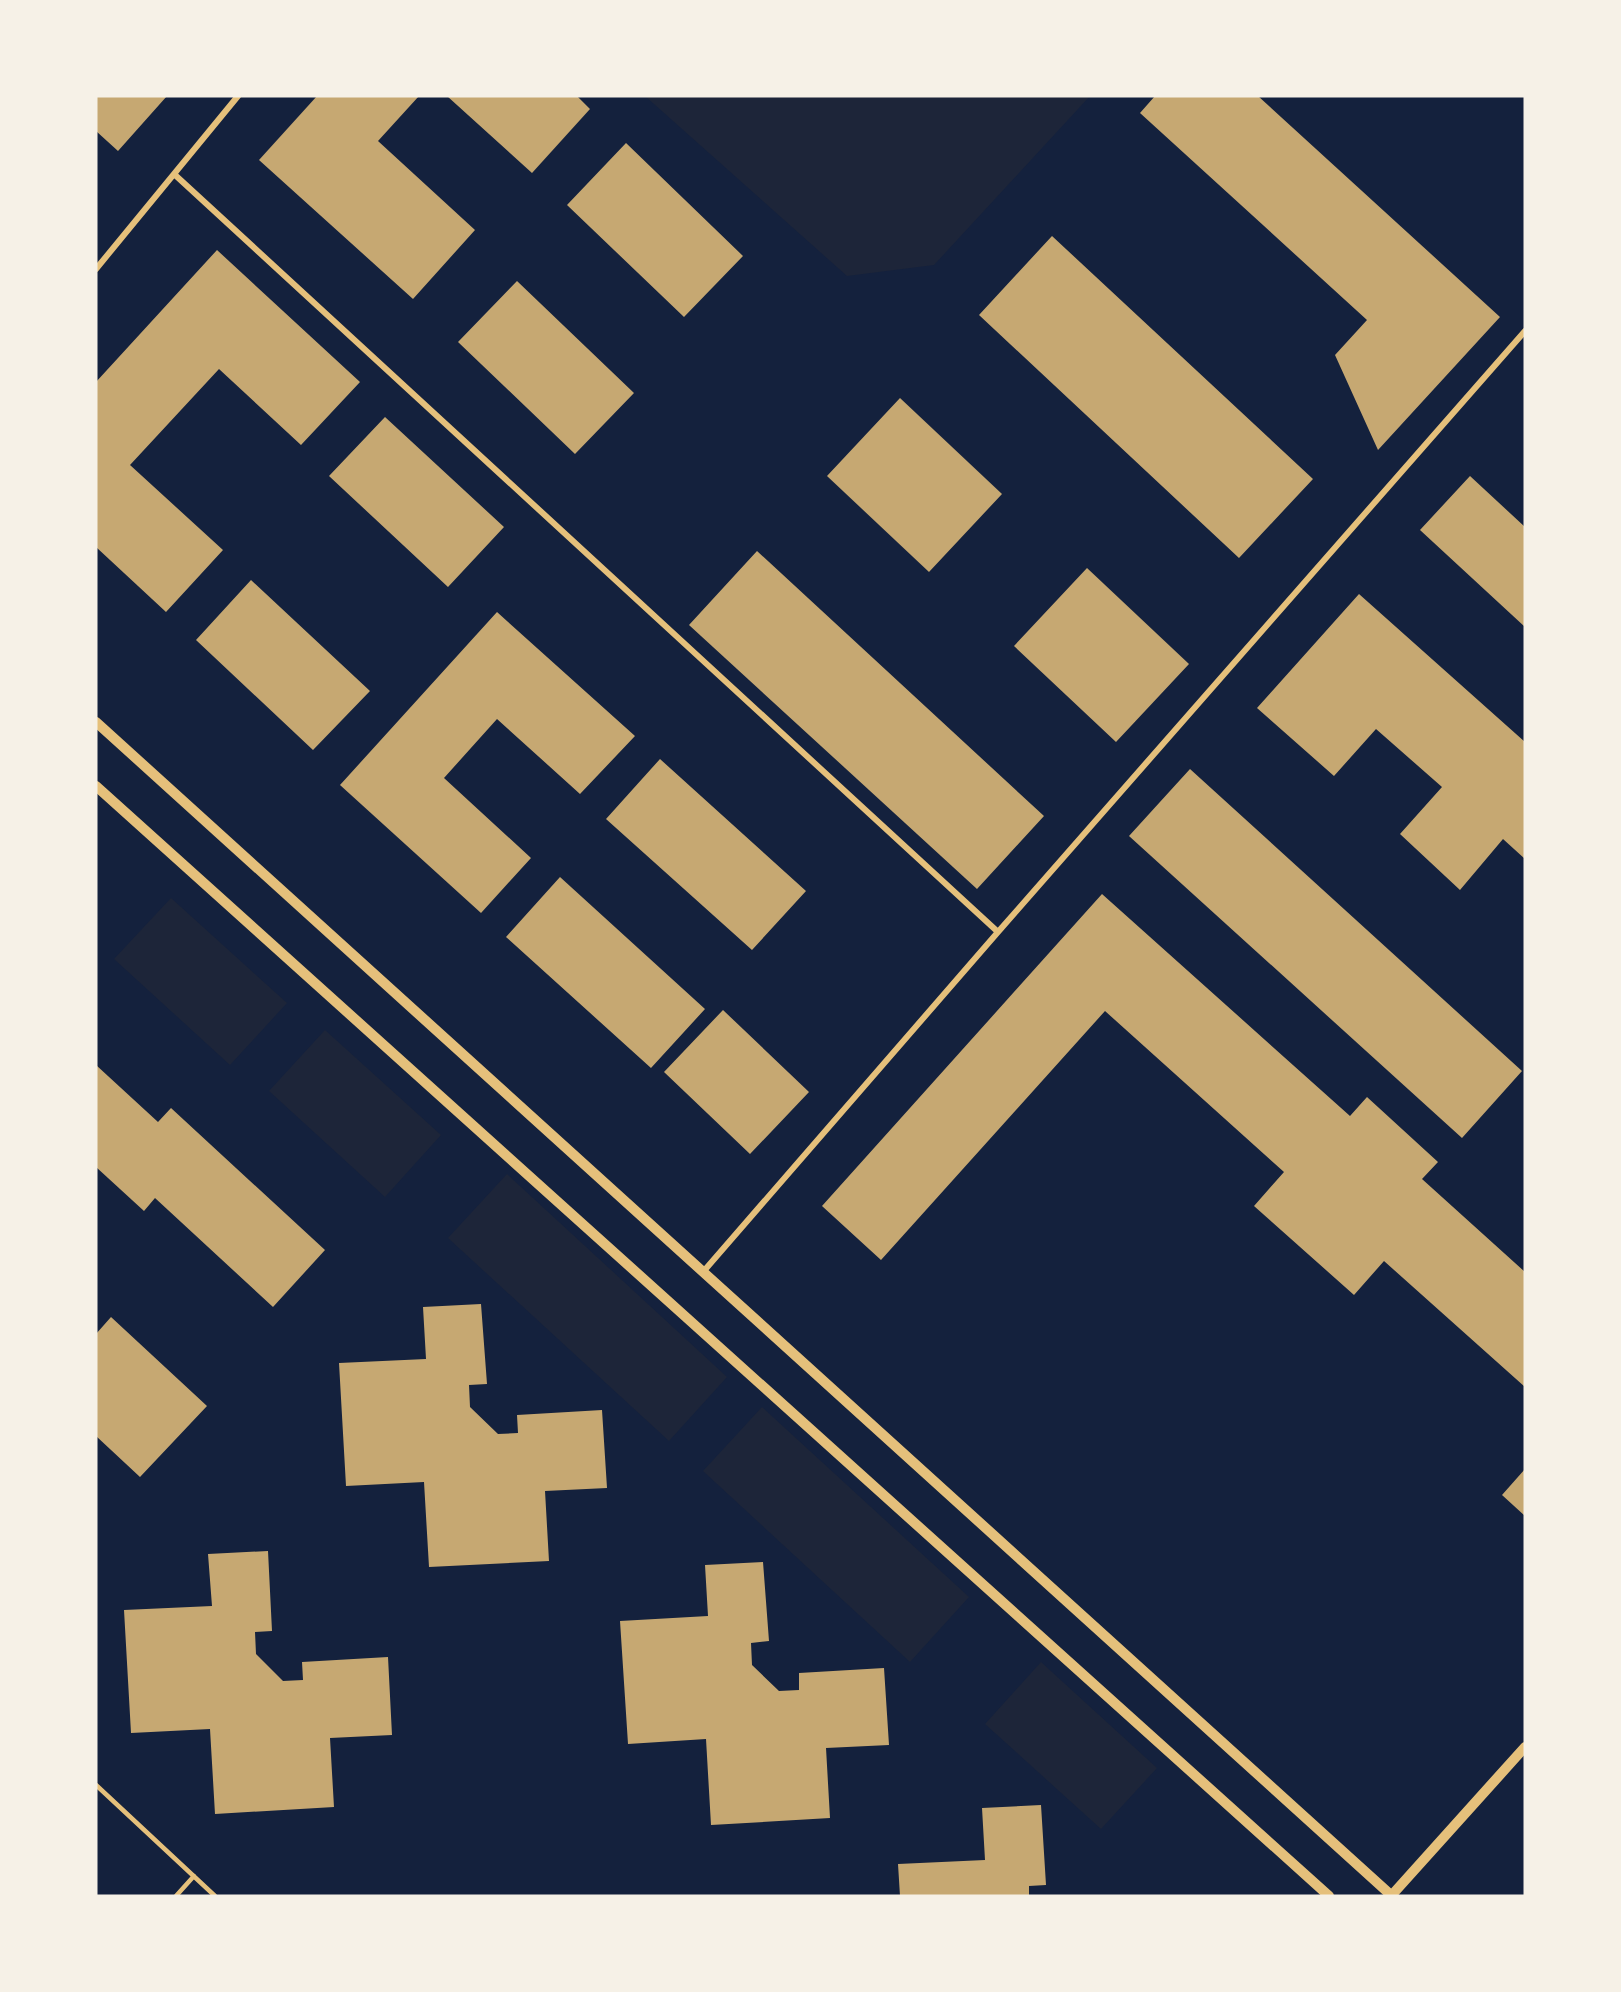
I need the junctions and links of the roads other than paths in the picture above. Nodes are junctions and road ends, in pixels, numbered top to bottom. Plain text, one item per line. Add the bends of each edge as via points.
1 (238, 96) edge
2 (174, 174) junction
3 (96, 269) edge
4 (1525, 331) edge
5 (96, 722) edge
6 (96, 786) edge
7 (998, 932) junction
8 (703, 1272) junction
9 (1525, 1747) edge
10 (96, 1785) edge
11 (194, 1876) junction
12 (176, 1896) edge
13 (216, 1896) edge
14 (1329, 1896) edge
15 (1392, 1896) edge

1 - 2 street
2 - 3 street
2 - 7 street
4 - 7 street
5 - 8 street
6 - 14 street
7 - 8 street
8 - 15 street
9 - 15 street
10 - 11 lane
11 - 12 lane
11 - 13 lane

